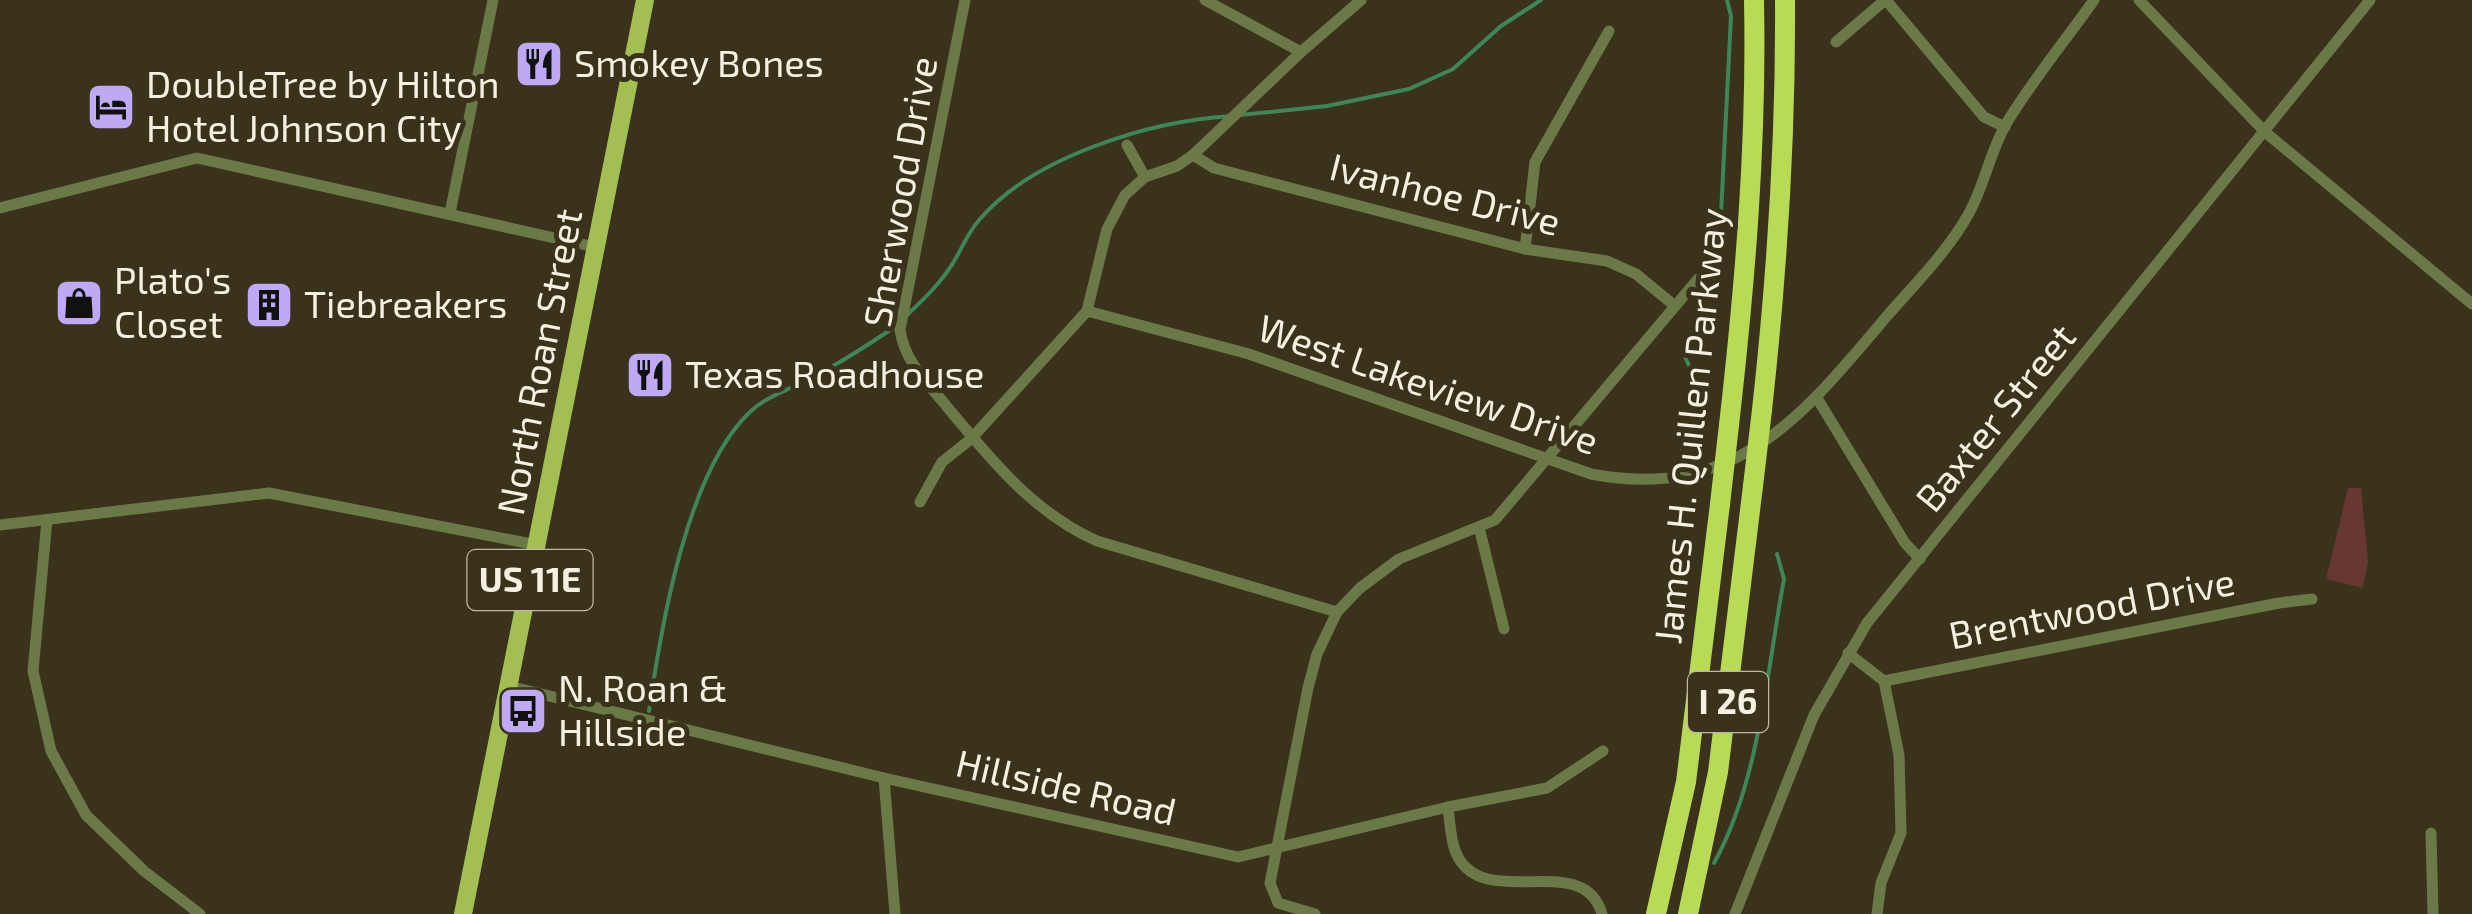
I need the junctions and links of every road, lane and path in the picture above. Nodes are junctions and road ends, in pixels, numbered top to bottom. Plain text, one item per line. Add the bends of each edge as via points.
1 (493, 0) edge
2 (645, 0) edge
3 (965, 0) edge
4 (1205, 0) edge
5 (1360, 0) edge
6 (1754, 0) edge
7 (1785, 0) edge
8 (1886, 0) edge
9 (2094, 0) edge
10 (2140, 0) edge
11 (2370, 0) edge
12 (1609, 32) dead end
13 (1836, 42) dead end
14 (1300, 52) junction
15 (2005, 126) junction
16 (2266, 132) junction
17 (1127, 145) dead end
18 (1192, 155) junction
19 (1145, 177) junction
20 (0, 208) edge
21 (450, 213) junction
22 (596, 247) junction
23 (1525, 249) junction
24 (1698, 279) dead end
25 (2472, 304) edge
26 (1676, 306) junction
27 (1088, 311) junction
28 (1817, 398) junction
29 (972, 439) junction
30 (1544, 459) junction
31 (920, 502) dead end
32 (47, 520) junction
33 (0, 525) edge
34 (1479, 527) junction
35 (536, 546) junction
36 (1920, 559) junction
37 (2312, 599) dead end
38 (1337, 612) junction
39 (1504, 630) dead end
40 (1848, 653) junction
41 (1884, 681) junction
42 (508, 686) junction
43 (1604, 751) dead end
44 (884, 778) junction
45 (1448, 807) junction
46 (2430, 833) dead end
47 (1279, 846) junction
48 (200, 914) edge
49 (463, 914) edge
50 (895, 914) edge
51 (1315, 914) edge
52 (1602, 914) edge
53 (1656, 914) edge
54 (1688, 914) edge
55 (1735, 914) edge
56 (1877, 914) edge
57 (2432, 914) edge

1 - 21 street
2 - 22 main road, North Roan Street / US 11E
3 - 29 street, Sherwood Drive via 900,330 912,364
4 - 14 street
5 - 14 street
6 - 53 highway, James H. Quillen Parkway / I 26, bridge via 1749,228 1729,425 1686,782
7 - 54 highway, James H. Quillen Parkway / I 26, bridge via 1784,162 1762,410 1718,772
8 - 13 street
8 - 15 street via 1984,117
9 - 15 street, West Lakeview Drive
10 - 16 street
11 - 16 street, Baxter Street
12 - 23 street via 1534,162
14 - 18 street
15 - 28 street, West Lakeview Drive via 1956,234
16 - 25 street
16 - 36 street, Baxter Street
17 - 19 street
18 - 19 street
18 - 23 street, Ivanhoe Drive via 1214,168
19 - 27 street via 1115,209
20 - 21 street via 197,158
21 - 22 street
22 - 35 main road, North Roan Street / US 11E
23 - 26 street, Ivanhoe Drive via 1622,266
24 - 26 street
26 - 30 street
27 - 29 street
27 - 30 street, West Lakeview Drive via 1249,354
28 - 30 street, West Lakeview Drive via 1774,436 1698,472 1612,478
28 - 36 street
29 - 31 street via 942,462
29 - 38 street, Sherwood Drive via 1022,491 1073,530
30 - 34 street via 1495,520
32 - 33 street
32 - 35 street via 269,493
32 - 48 street via 32,670 51,751 86,815
34 - 38 street via 1399,559
34 - 39 street
35 - 42 main road, North Roan Street / US 11E
36 - 40 street, Baxter Street
37 - 41 street, Brentwood Drive
38 - 47 street via 1308,688
40 - 41 street
40 - 55 street, Baxter Street via 1814,715
41 - 56 street via 1899,755 1901,833
42 - 44 street, Hillside Road
42 - 49 main road, North Roan Street / US 11E
43 - 45 street, Hillside Road via 1547,788
44 - 47 street, Hillside Road via 1238,856
44 - 50 street
45 - 47 street, Hillside Road
45 - 52 street via 1456,853 1479,875 1507,884 1544,880 1575,886
46 - 57 street
47 - 51 street via 1272,894 1278,903

